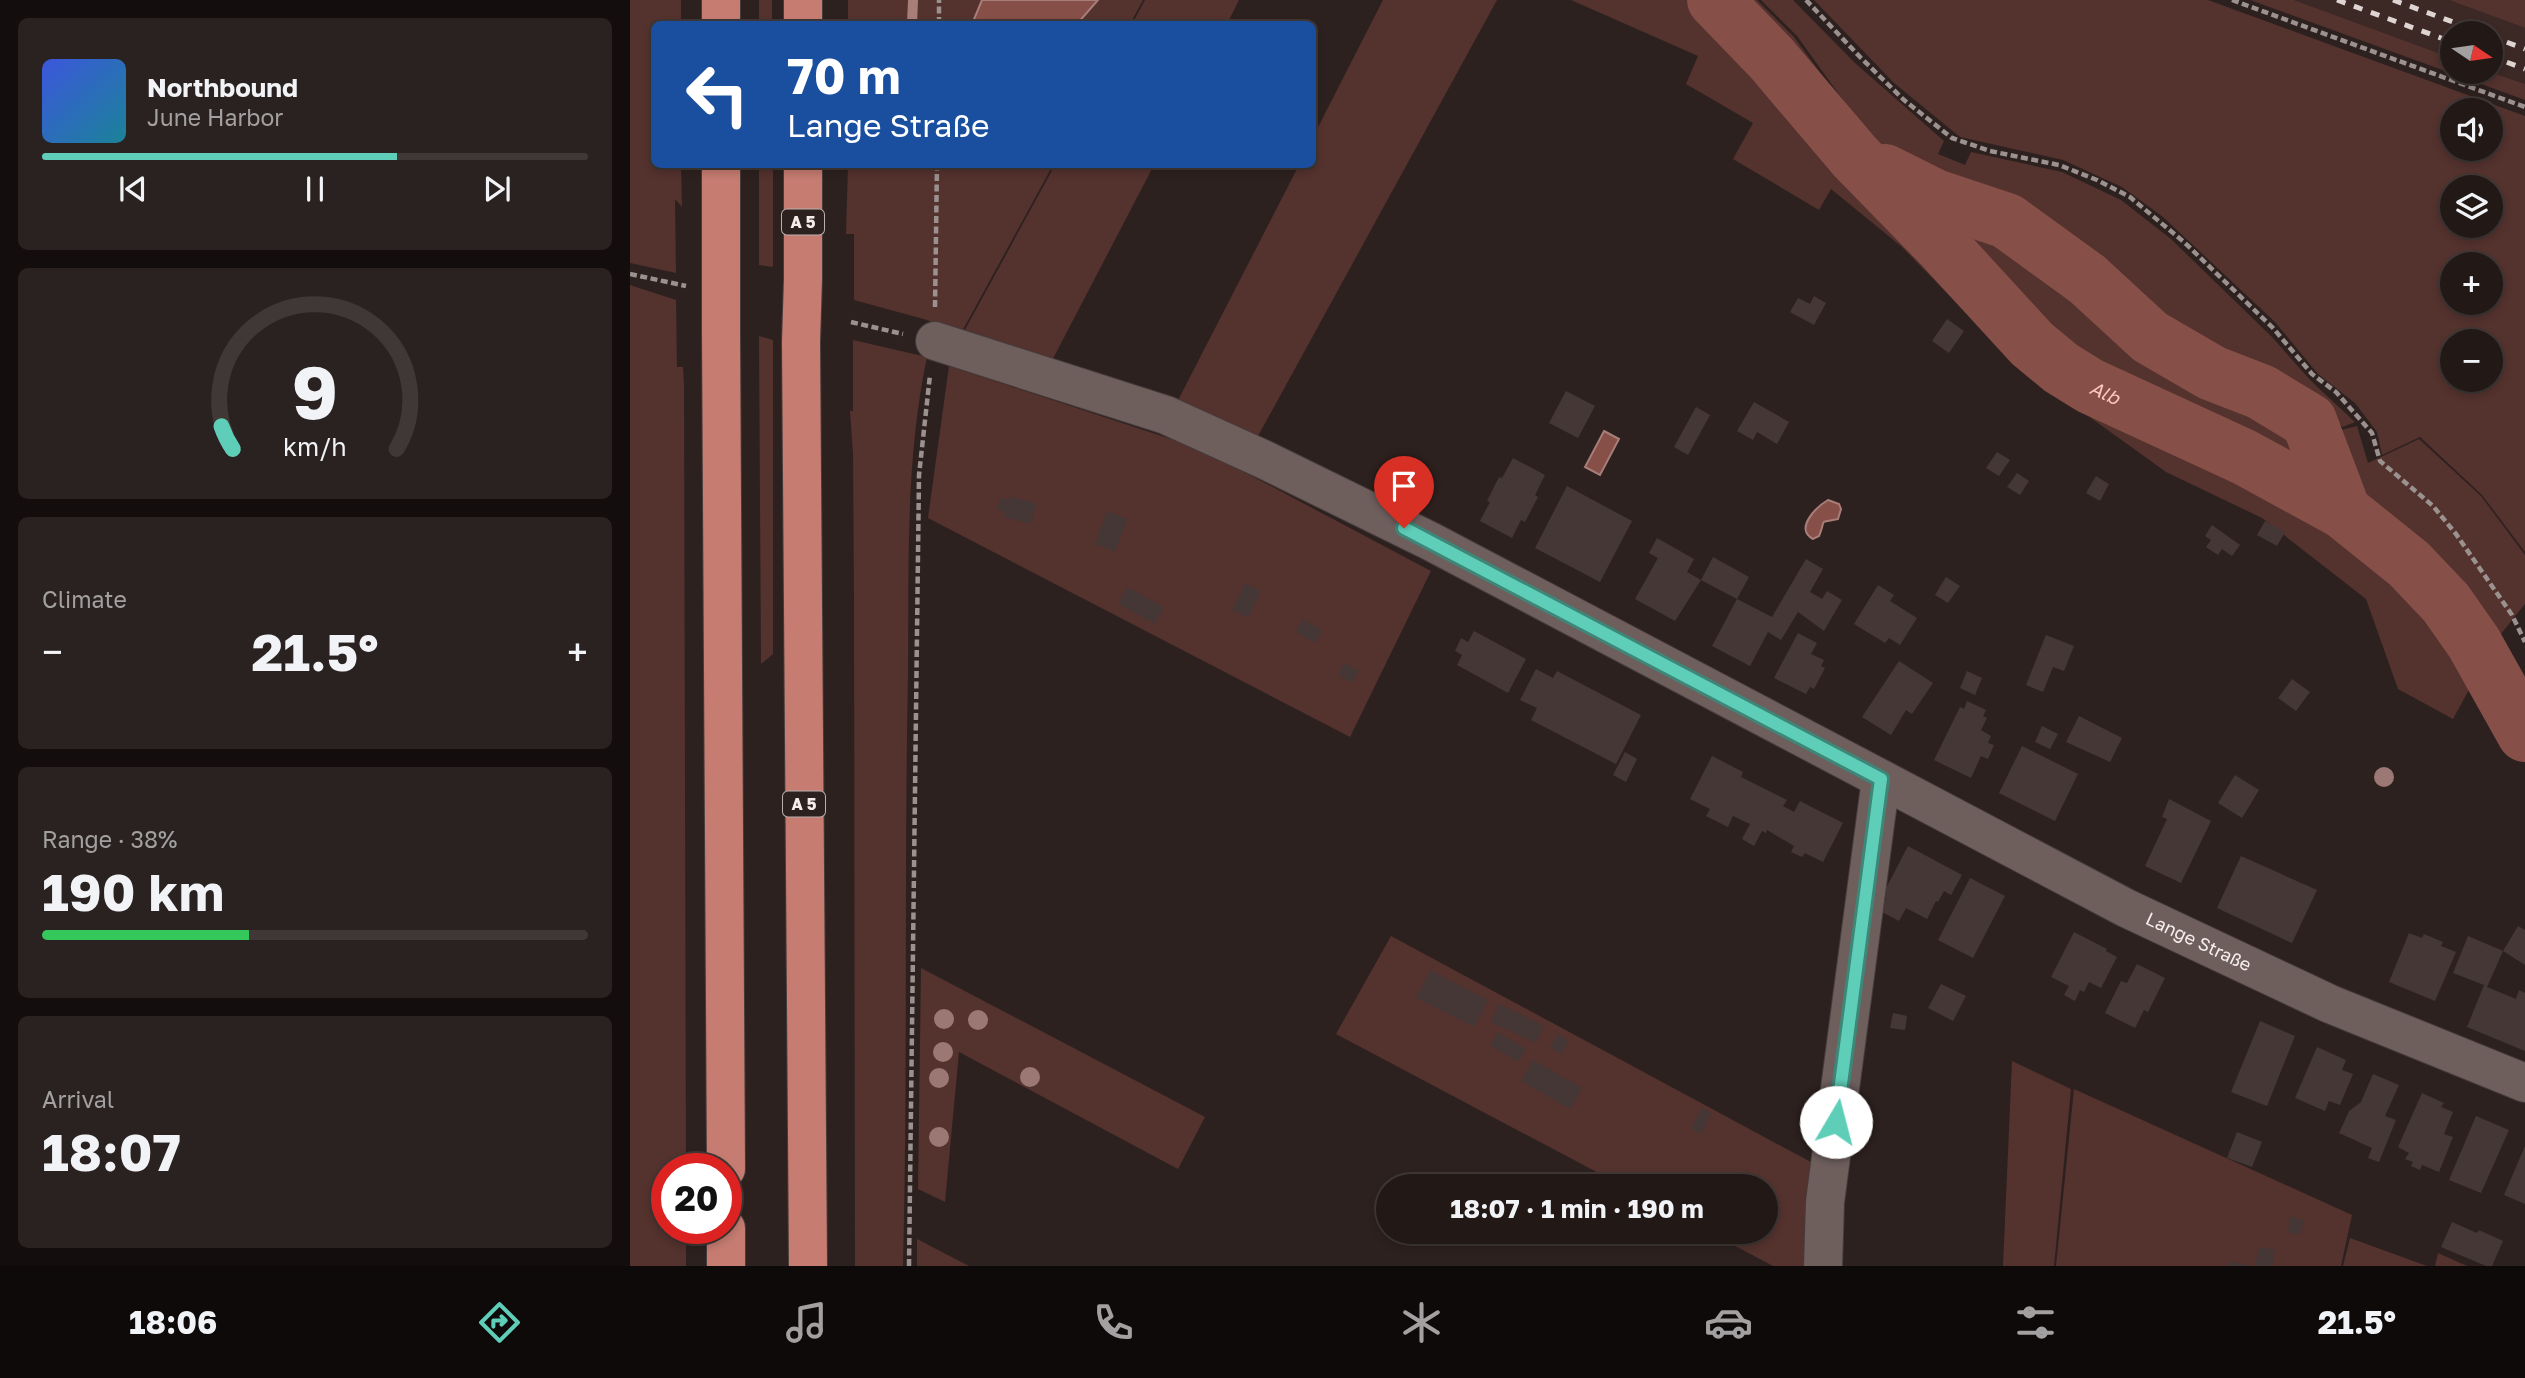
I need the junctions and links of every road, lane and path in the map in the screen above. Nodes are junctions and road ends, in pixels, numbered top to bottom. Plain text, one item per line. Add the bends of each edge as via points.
1 (721, 0) edge
2 (803, 0) edge
3 (939, 0) edge
4 (1806, 0) edge
5 (2232, 0) edge
6 (721, 21) edge
7 (803, 21) edge
8 (939, 21) edge
9 (2525, 107) edge
10 (721, 168) edge
11 (803, 168) edge
12 (937, 168) edge
13 (630, 274) edge
14 (686, 286) dead end
15 (851, 323) dead end
16 (935, 341) junction
17 (2525, 642) edge
18 (1881, 779) junction
19 (2525, 1083) edge
20 (726, 1153) edge
21 (726, 1244) edge
22 (726, 1266) edge
23 (808, 1266) edge
24 (909, 1266) edge
25 (1823, 1266) edge

1 - 6 highway
2 - 7 highway
3 - 8 path
4 - 17 path via 1896,92 1952,138 2059,165 2097,180 2130,197 2185,243 2372,433 2380,461 2433,506 2484,572
5 - 9 path
10 - 20 highway, bridge
11 - 23 highway, A 5, bridge
12 - 16 path
13 - 14 path
15 - 16 path
16 - 18 street, Lange Straße via 1166,415 1404,528
16 - 24 path via 919,475
18 - 19 street, Lange Straße via 2126,908 2330,1004
18 - 25 street via 1825,1202
21 - 22 highway

